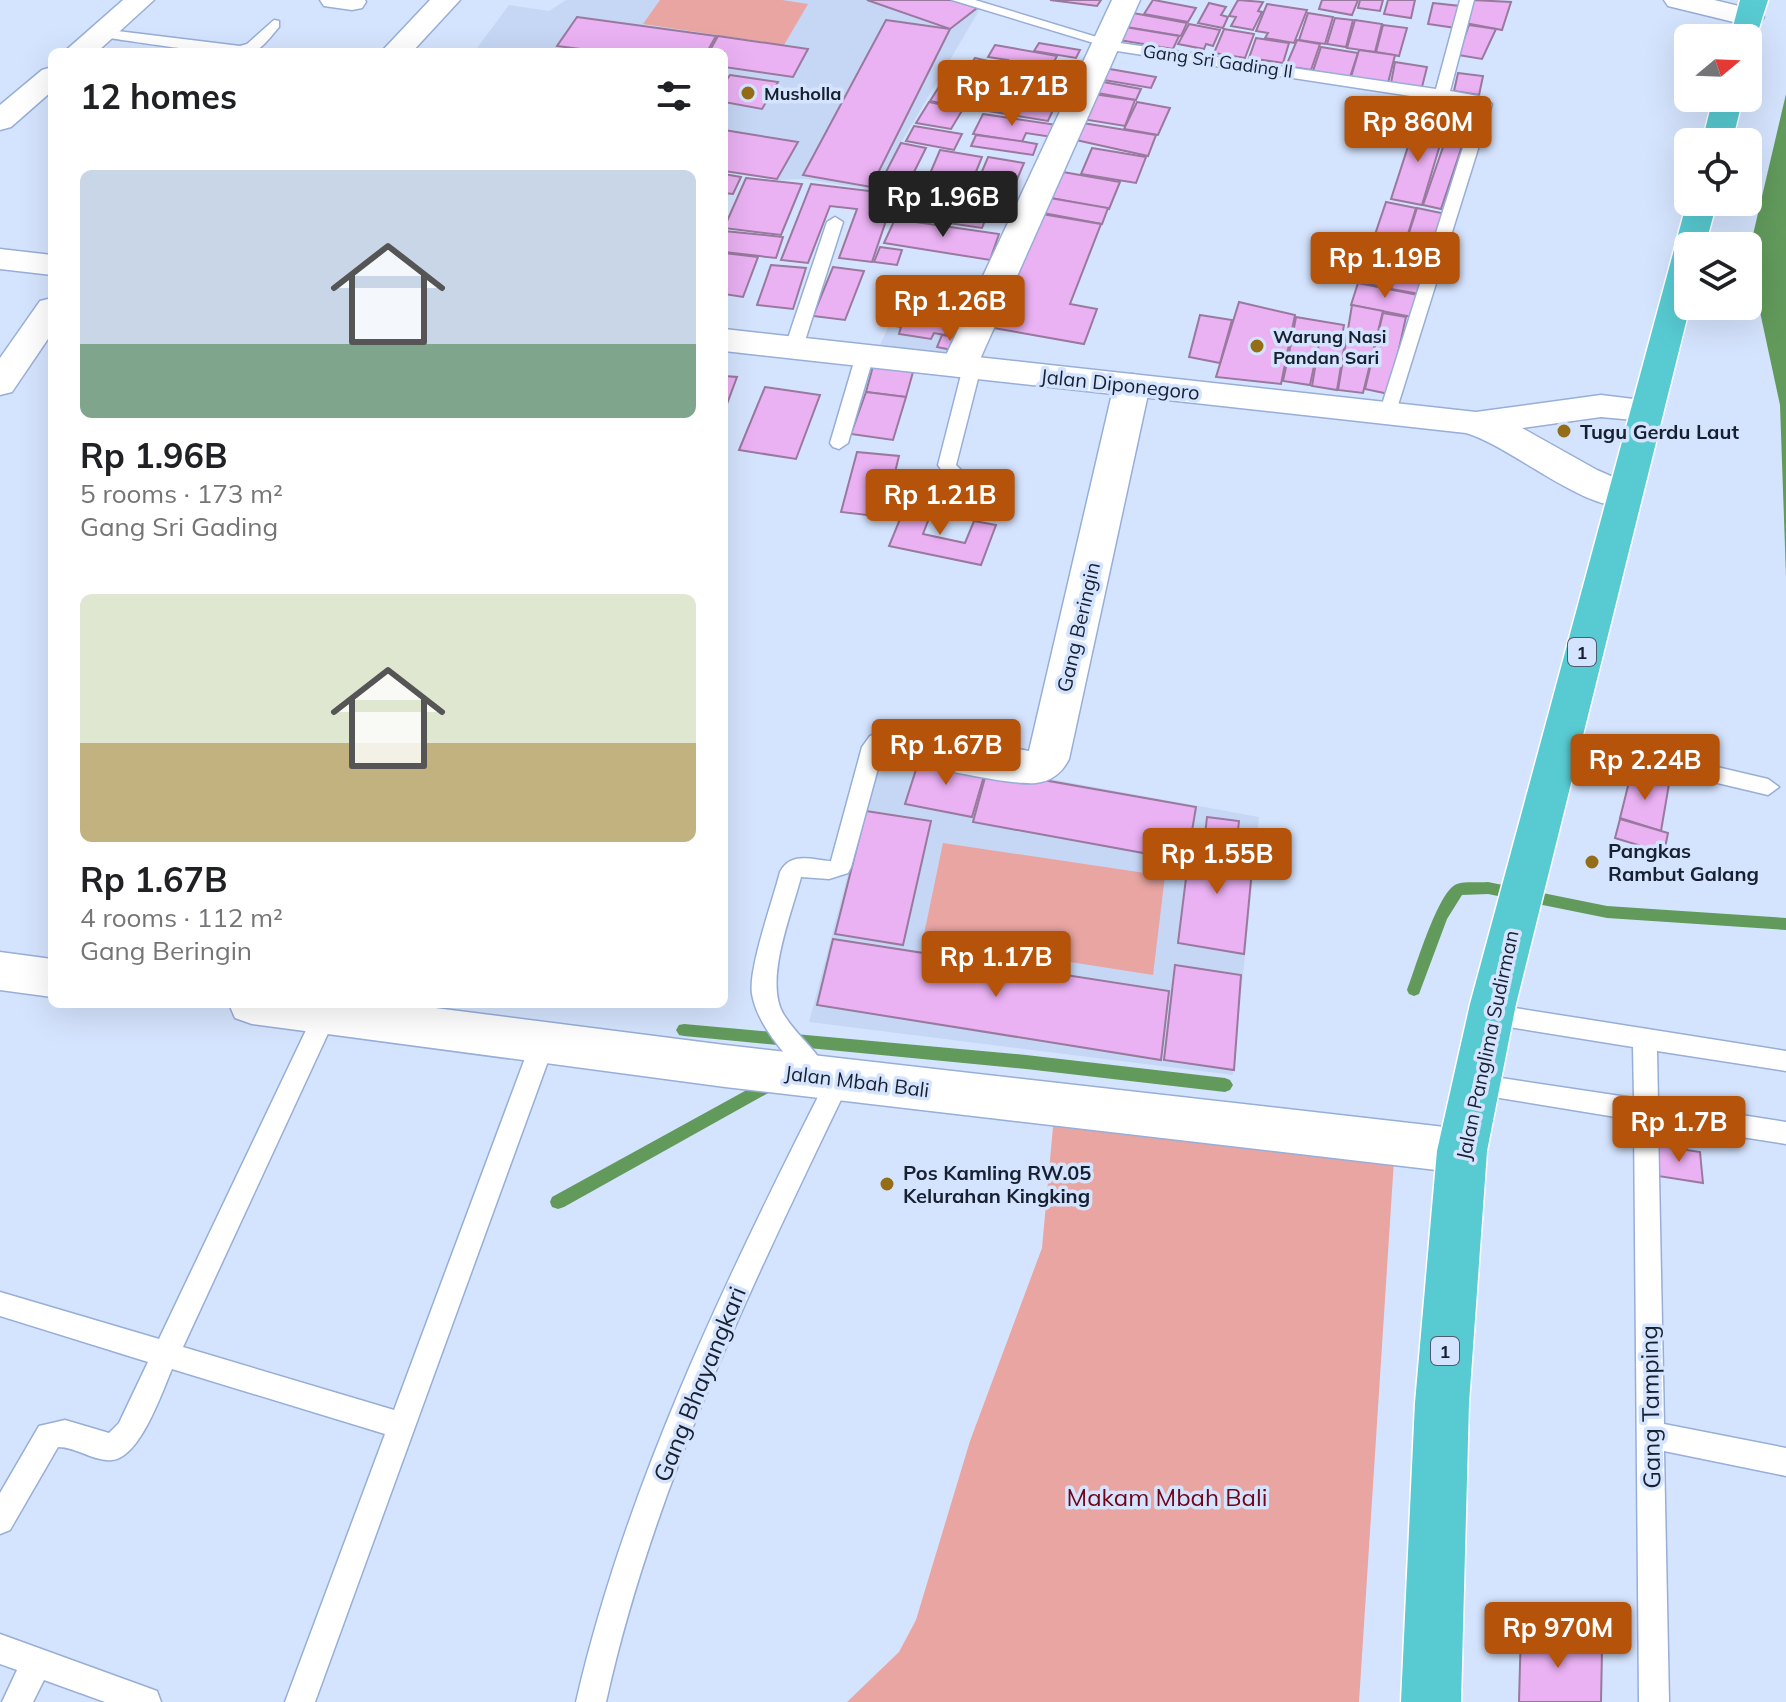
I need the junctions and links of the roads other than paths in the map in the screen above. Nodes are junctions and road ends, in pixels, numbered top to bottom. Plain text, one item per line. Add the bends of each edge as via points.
1 (140, 0) edge
2 (446, 0) edge
3 (959, 0) edge
4 (1126, 0) edge
5 (1467, 0) edge
6 (1678, 0) edge
7 (1749, 18) edge
8 (274, 24) dead end
9 (90, 43) edge
10 (1105, 44) junction
11 (197, 48) edge
12 (248, 48) edge
13 (400, 48) edge
14 (48, 82) edge
15 (1442, 94) junction
16 (1, 120) edge
17 (835, 222) dead end
18 (0, 259) edge
19 (48, 265) edge
20 (1674, 301) edge
21 (48, 314) edge
22 (728, 340) edge
23 (794, 347) junction
24 (865, 355) junction
25 (965, 366) junction
26 (0, 384) edge
27 (1132, 385) junction
28 (1645, 410) junction
29 (1388, 414) junction
30 (1468, 422) junction
31 (839, 443) dead end
32 (993, 493) dead end
33 (1623, 496) junction
34 (1560, 738) junction
35 (891, 742) joint
36 (1768, 787) dead end
37 (1, 973) edge
38 (48, 978) edge
39 (281, 1008) edge
40 (1491, 1009) junction
41 (325, 1014) junction
42 (1645, 1039) junction
43 (543, 1042) junction
44 (1786, 1061) edge
45 (830, 1078) junction
46 (1475, 1084) junction
47 (1646, 1111) junction
48 (1786, 1133) edge
49 (1462, 1151) junction
50 (0, 1304) edge
51 (166, 1354) junction
52 (402, 1426) junction
53 (1650, 1435) junction
54 (1786, 1462) edge
55 (0, 1520) edge
56 (0, 1649) edge
57 (37, 1663) junction
58 (17, 1702) edge
59 (146, 1702) edge
60 (300, 1702) edge
61 (591, 1702) edge
62 (1431, 1702) edge
63 (1654, 1702) edge

1 - 9 street
2 - 13 street
3 - 10 lane, Gang Sri Gading II
4 - 10 street
5 - 15 lane
6 - 7 street
8 - 12 lane
9 - 11 lane
10 - 15 lane, Gang Sri Gading II
10 - 25 street
14 - 16 street
15 - 29 lane, Gang Sri Gading II via 1480,101 1485,108
17 - 23 lane
18 - 19 street
20 - 28 highway, 1
21 - 26 street
22 - 23 street, Jalan Diponegoro
23 - 24 street, Jalan Diponegoro
24 - 25 street, Jalan Diponegoro
24 - 31 lane
25 - 27 street, Jalan Diponegoro
25 - 32 lane via 947,465 964,486
27 - 29 street, Jalan Diponegoro
27 - 35 street, Gang Beringin via 1048,759 1037,767 1024,767
28 - 30 street, Jalan Diponegoro via 1601,406 1537,418
28 - 33 highway, Jalan Panglima Sudirman / 1
29 - 30 street, Jalan Diponegoro
30 - 33 street, Jalan Diponegoro via 1516,438 1584,482
33 - 34 highway, Jalan Panglima Sudirman / 1
34 - 36 lane
34 - 40 highway, Jalan Panglima Sudirman / 1
35 - 45 lane via 873,747 840,867 799,866 791,872 763,990 776,1019
37 - 38 street
39 - 41 street, Jalan Mbah Bali
40 - 42 lane
40 - 46 highway, Jalan Panglima Sudirman / 1
41 - 43 street, Jalan Mbah Bali
41 - 51 lane
42 - 44 lane
42 - 47 lane, Gang Tamping
43 - 45 street, Jalan Mbah Bali
43 - 52 lane
45 - 49 street, Jalan Mbah Bali
45 - 61 lane, Gang Bhayangkari via 699,1379 627,1574
46 - 47 lane
46 - 49 highway, Jalan Panglima Sudirman / 1
47 - 48 lane
47 - 53 lane, Gang Tamping
49 - 62 highway, Jalan Panglima Sudirman / 1 via 1442,1403
50 - 51 lane
51 - 52 lane
51 - 55 lane via 123,1442 102,1446 64,1432 49,1436
52 - 60 lane
53 - 54 lane
53 - 63 lane, Gang Tamping
56 - 57 lane
57 - 58 lane
57 - 59 lane

